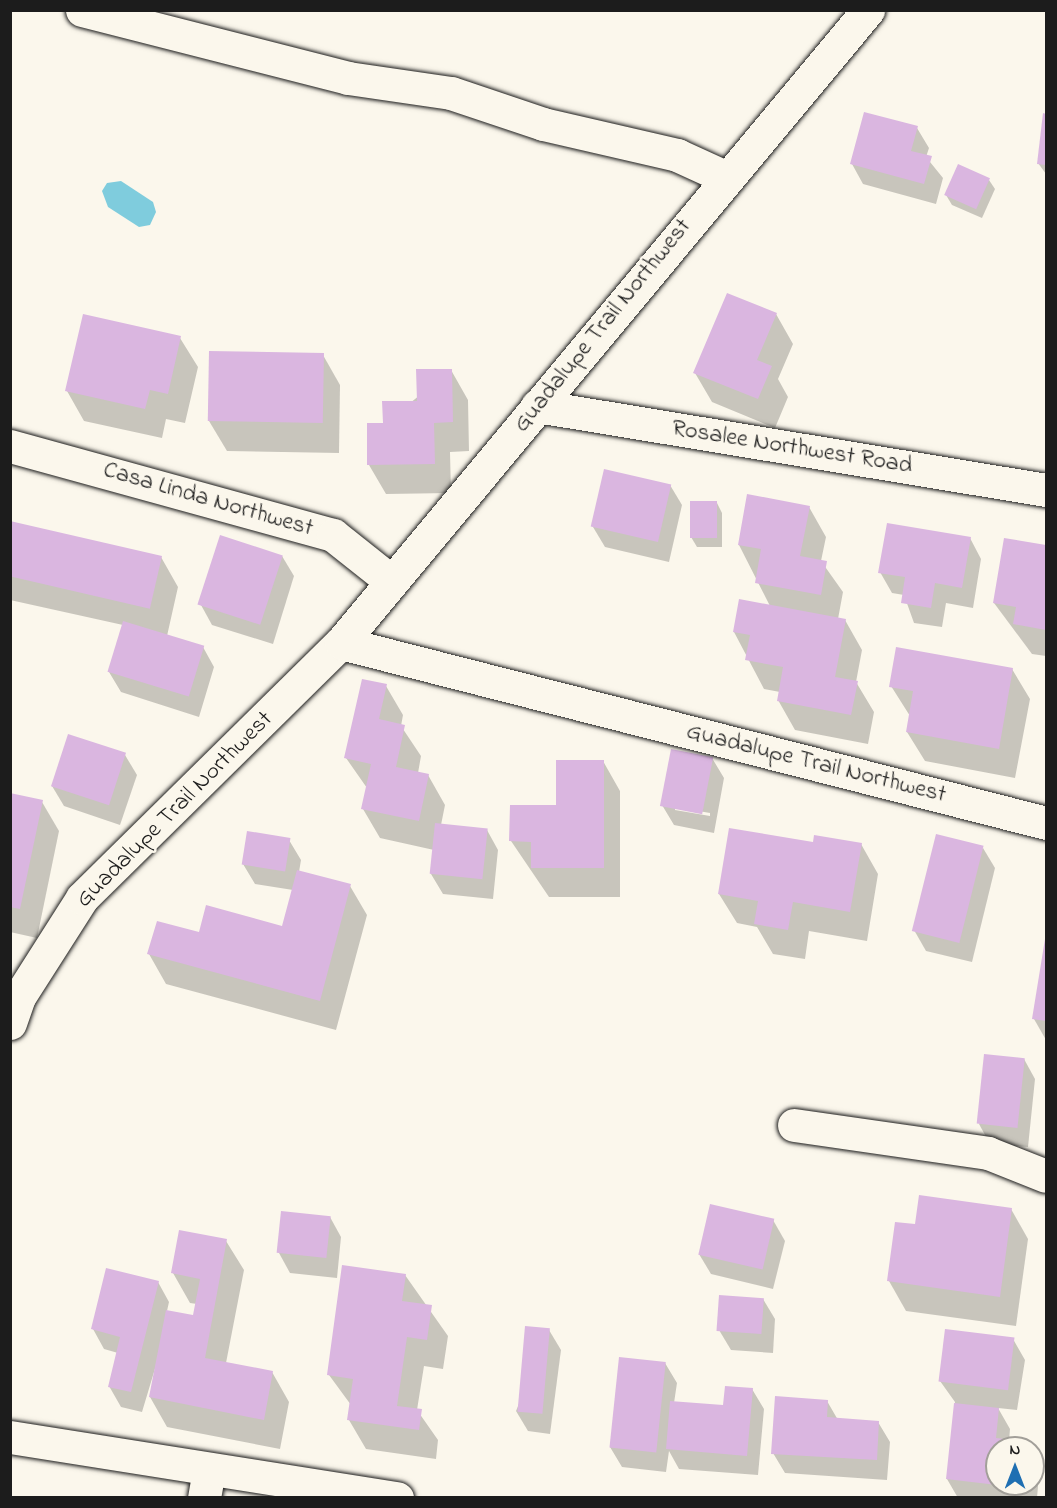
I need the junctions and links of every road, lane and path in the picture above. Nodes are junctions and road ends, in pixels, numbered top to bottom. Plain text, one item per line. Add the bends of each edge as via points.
1 (82, 10) edge
2 (868, 10) edge
3 (725, 177) junction
4 (537, 406) junction
5 (10, 446) edge
6 (1047, 490) edge
7 (392, 582) junction
8 (341, 643) junction
9 (1047, 824) edge
10 (10, 1023) edge
11 (794, 1125) dead end
12 (1047, 1176) edge
13 (10, 1437) edge
14 (206, 1484) edge
15 (398, 1497) edge

1 - 3 street via 348,78 451,93 543,124 677,155
2 - 3 street, Guadalupe Trail Northwest
3 - 4 street, Guadalupe Trail Northwest
4 - 6 street, Rosalee Northwest Road
4 - 7 street, Guadalupe Trail Northwest
5 - 7 street, Casa Linda Northwest via 333,535
7 - 8 street, Guadalupe Trail Northwest
8 - 9 street, Guadalupe Trail Northwest
8 - 10 street, Guadalupe Trail Northwest via 82,898 19,997
11 - 12 street via 988,1153
13 - 14 street
14 - 15 street

